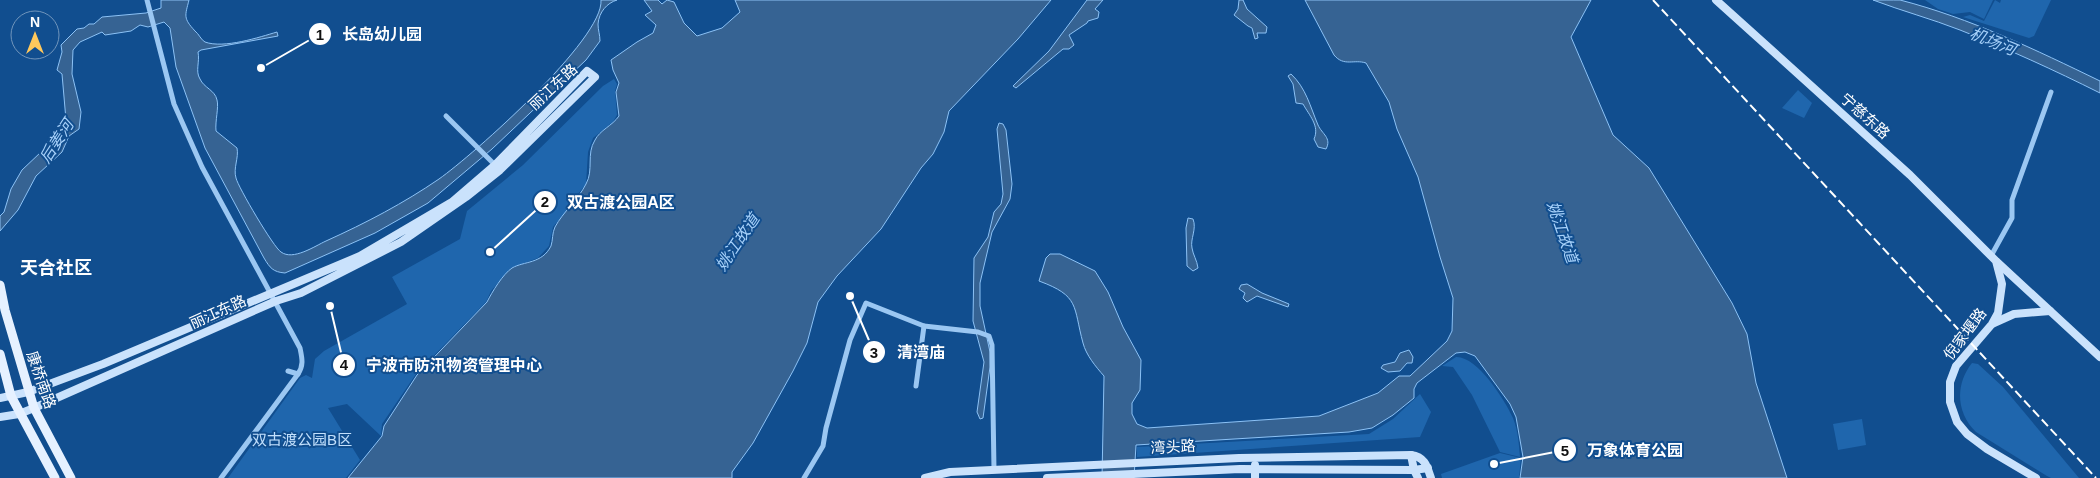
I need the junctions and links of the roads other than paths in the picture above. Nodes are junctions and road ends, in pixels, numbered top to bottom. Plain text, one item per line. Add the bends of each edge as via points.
1 (147, 0) edge
2 (1716, 0) edge
3 (2051, 92) dead end
4 (446, 116) dead end
5 (496, 167) junction
6 (1994, 259) junction
7 (0, 285) edge
8 (272, 293) junction
9 (276, 301) junction
10 (2050, 311) junction
11 (1992, 324) junction
12 (924, 326) junction
13 (0, 354) edge
14 (2100, 357) edge
15 (288, 371) dead end
16 (298, 374) junction
17 (916, 386) dead end
18 (28, 392) junction
19 (10, 396) junction
20 (0, 398) edge
21 (34, 408) junction
22 (20, 414) junction
23 (0, 417) edge
24 (1411, 454) junction
25 (1255, 458) junction
26 (1268, 458) junction
27 (1428, 468) junction
28 (1255, 469) junction
29 (994, 470) junction
30 (1414, 470) junction
31 (1268, 474) edge
32 (55, 478) edge
33 (71, 478) edge
34 (221, 478) edge
35 (804, 478) edge
36 (925, 478) edge
37 (1047, 478) edge
38 (1255, 478) edge
39 (1418, 478) edge
40 (1431, 478) edge
41 (2036, 478) edge

1 - 8 street via 174,104 202,167
2 - 6 main road, 宁慈东路 via 1910,176
3 - 6 street via 2012,200 2012,218
4 - 5 street
5 - 5 main road, 丽江东路 via 595,78 587,71
5 - 8 main road, 丽江东路 via 452,202 360,256
5 - 9 main road, 丽江东路 via 466,197 401,242 301,294
6 - 10 main road, 宁慈东路
6 - 11 main road, 倪家堰路 via 2000,273 2002,292 1998,314
7 - 18 main road, 康桥南路
8 - 9 street
8 - 18 main road, 丽江东路
9 - 16 street via 300,348 302,368
9 - 21 main road, 丽江东路
10 - 11 main road via 2014,314
10 - 14 main road, 宁慈东路
11 - 41 main road, 倪家堰路 via 1962,357 1954,371 1950,382 1952,410 1967,434
12 - 17 street
12 - 29 street via 989,336 992,345
12 - 35 street via 866,303 850,340 823,446
13 - 19 main road, 康桥南路
15 - 16 street
16 - 34 street
18 - 19 main road, 丽江东路
18 - 21 main road, 康桥南路
19 - 20 main road, 丽江东路
19 - 22 main road, 康桥南路
21 - 22 main road, 丽江东路
21 - 33 main road, 康桥南路
22 - 23 main road, 丽江东路
22 - 32 main road, 康桥南路
24 - 26 main road, 湾头路
24 - 27 main road, 湾头路 via 1422,458
24 - 30 main road
25 - 26 main road, 湾头路
25 - 28 main road
25 - 29 main road, 湾头路
26 - 31 main road
27 - 30 main road, 湾头路
27 - 40 main road
28 - 31 main road, 湾头路
28 - 37 main road, 湾头路
28 - 38 main road
29 - 36 main road, 湾头路 via 950,472
30 - 31 main road, 湾头路
30 - 39 main road

